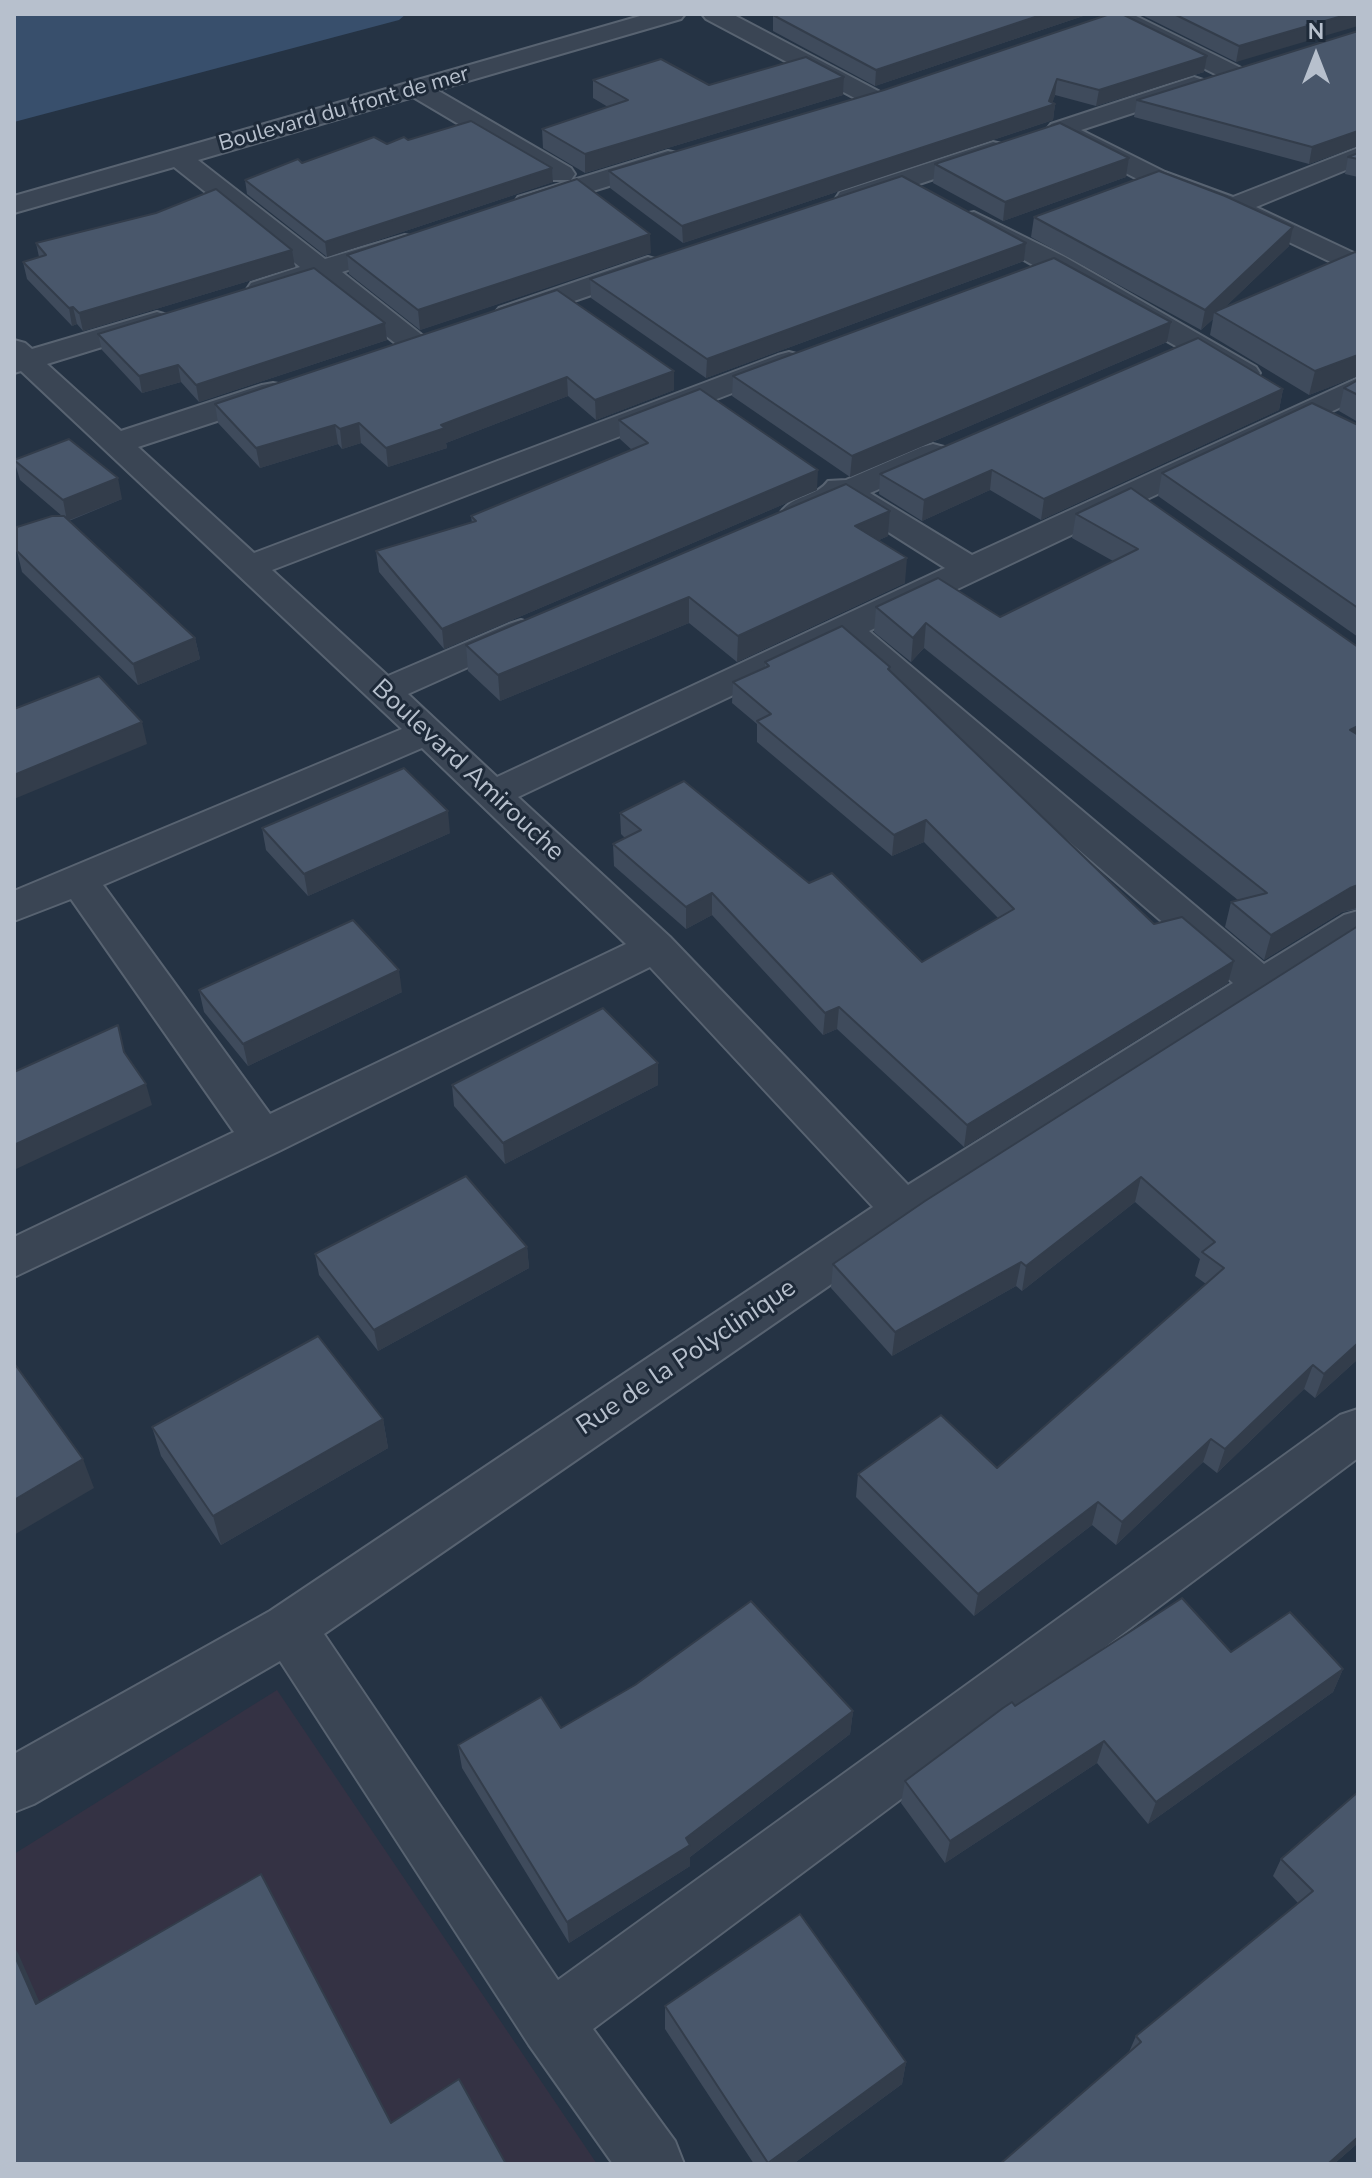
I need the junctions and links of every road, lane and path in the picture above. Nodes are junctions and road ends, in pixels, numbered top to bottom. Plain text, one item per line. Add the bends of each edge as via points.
1 (673, 14) edge
2 (714, 14) edge
3 (1117, 14) edge
4 (1088, 25) edge
5 (1260, 65) edge
6 (1232, 73) junction
7 (902, 88) edge
8 (417, 89) junction
9 (873, 98) junction
10 (844, 107) edge
11 (1060, 129) junction
12 (698, 150) edge
13 (1358, 156) edge
14 (179, 158) junction
15 (1156, 178) junction
16 (902, 180) junction
17 (582, 185) junction
18 (1127, 189) edge
19 (606, 203) edge
20 (14, 205) edge
21 (827, 205) edge
22 (1233, 206) junction
23 (509, 209) edge
24 (1028, 225) dead end
25 (437, 233) edge
26 (1000, 235) junction
27 (678, 256) edge
28 (1055, 263) junction
29 (1358, 266) edge
30 (321, 271) junction
31 (1011, 279) edge
32 (232, 298) edge
33 (188, 311) edge
34 (489, 321) edge
35 (445, 335) edge
36 (1197, 343) junction
37 (416, 345) junction
38 (820, 350) edge
39 (386, 355) edge
40 (18, 358) edge
41 (1153, 362) edge
42 (690, 384) junction
43 (296, 385) edge
44 (1358, 387) edge
45 (1282, 397) junction
46 (729, 411) edge
47 (1345, 431) edge
48 (962, 442) edge
49 (115, 444) junction
50 (832, 482) junction
51 (773, 523) edge
52 (249, 567) junction
53 (970, 569) junction
54 (556, 616) edge
55 (844, 628) junction
56 (382, 692) junction
57 (427, 732) junction
58 (492, 794) junction
59 (79, 881) junction
60 (14, 907) edge
61 (1358, 925) edge
62 (655, 947) junction
63 (1262, 985) junction
64 (263, 1139) junction
65 (904, 1210) junction
66 (14, 1258) edge
67 (1358, 1430) edge
68 (289, 1628) junction
69 (14, 1785) edge
70 (551, 2023) junction
71 (652, 2164) edge

1 - 8 street, Boulevard du front de mer
2 - 9 street
3 - 4 street
3 - 6 street
5 - 6 street
6 - 11 street
7 - 9 street
8 - 14 street, Boulevard du front de mer
8 - 17 street
9 - 10 street
11 - 15 street
11 - 16 street
12 - 17 street
13 - 22 street
14 - 20 street, Boulevard du front de mer
14 - 30 street
15 - 18 street
15 - 22 street
16 - 21 street
16 - 26 street
17 - 19 street
17 - 23 street
22 - 29 street
24 - 26 street
25 - 30 street
26 - 28 street
27 - 34 street via 576,304
28 - 31 street
28 - 36 street
30 - 32 street
30 - 37 street
33 - 40 street
35 - 37 street
36 - 41 street
36 - 45 street
37 - 39 street
38 - 42 street
40 - 49 street, Boulevard Amirouche
42 - 46 street
42 - 52 street
43 - 49 street
44 - 45 street
45 - 47 street
45 - 53 street via 1141,503
48 - 50 street
49 - 52 street, Boulevard Amirouche
50 - 51 street
50 - 53 street
52 - 56 street, Boulevard Amirouche
53 - 55 street
54 - 56 street
55 - 58 street
55 - 63 street
56 - 57 street, Boulevard Amirouche
57 - 58 street, Boulevard Amirouche
57 - 59 street
58 - 62 street, Boulevard Amirouche
59 - 60 street
59 - 64 street
61 - 63 street, Rue de la Polyclinique
62 - 64 street
62 - 65 street, Boulevard Amirouche
63 - 65 street, Rue de la Polyclinique
64 - 66 street
65 - 68 street, Rue de la Polyclinique
67 - 70 street
68 - 69 street, Rue de la Polyclinique
68 - 70 street
70 - 71 street

